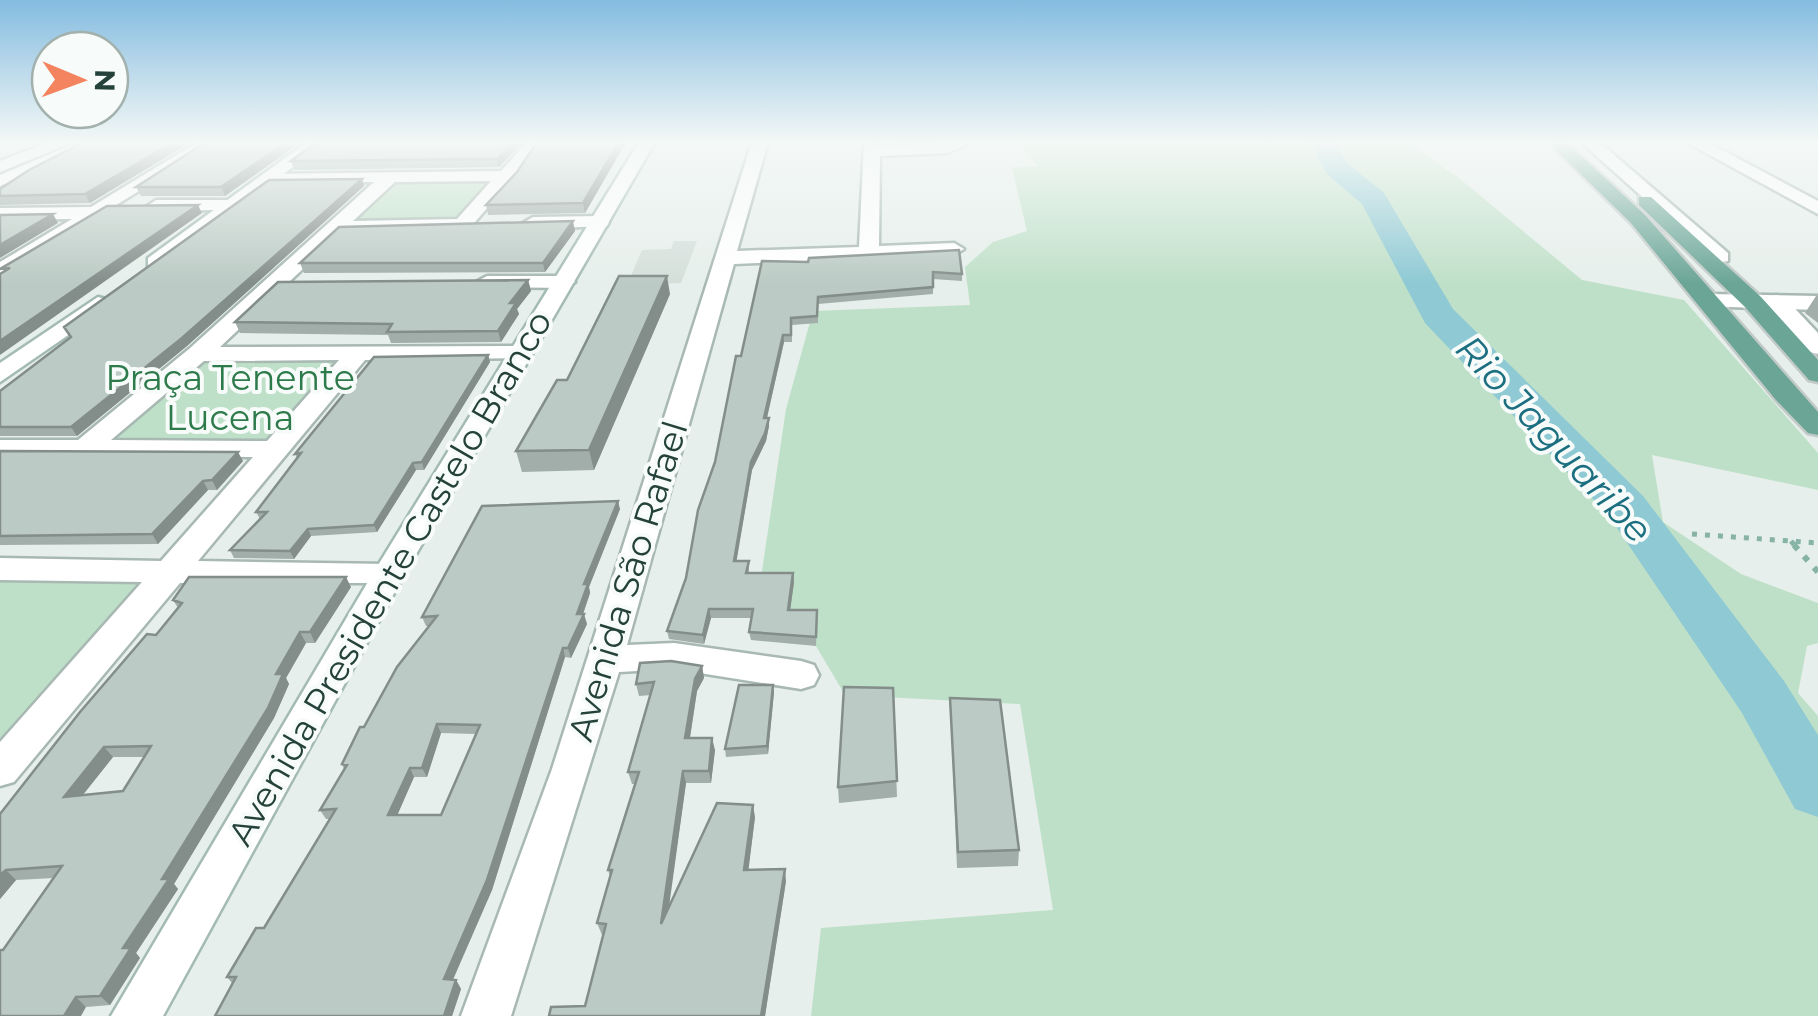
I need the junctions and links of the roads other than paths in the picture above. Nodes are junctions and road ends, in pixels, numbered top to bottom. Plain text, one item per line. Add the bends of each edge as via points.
1 (133, 189) edge
2 (254, 189) edge
3 (376, 189) edge
4 (497, 189) edge
5 (619, 189) edge
6 (746, 189) edge
7 (870, 189) edge
8 (1606, 189) edge
9 (1632, 189) edge
10 (1644, 189) edge
11 (1783, 189) edge
12 (233, 205) junction
13 (1818, 208) edge
14 (100, 210) junction
15 (0, 214) edge
16 (600, 222) junction
17 (521, 224) edge
18 (334, 227) junction
19 (954, 249) edge
20 (868, 250) junction
21 (725, 258) junction
22 (1710, 260) junction
23 (0, 271) edge
24 (140, 273) edge
25 (313, 282) edge
26 (468, 282) edge
27 (564, 282) junction
28 (274, 283) junction
29 (109, 296) edge
30 (1708, 301) junction
31 (1764, 302) junction
32 (1818, 302) edge
33 (1818, 347) edge
34 (522, 351) junction
35 (358, 352) junction
36 (198, 354) junction
37 (1818, 375) edge
38 (0, 376) edge
39 (1818, 424) edge
40 (0, 448) edge
41 (86, 448) junction
42 (276, 449) junction
43 (0, 569) edge
44 (169, 571) junction
45 (388, 575) junction
46 (605, 659) junction
47 (800, 675) dead end
48 (0, 770) edge
49 (136, 1016) edge
50 (486, 1016) edge

1 - 14 street
2 - 12 street
3 - 18 street
4 - 18 street via 472,224
5 - 16 street, Avenida Presidente Castelo Branco
6 - 21 street, Avenida São Rafael
7 - 20 street
8 - 30 main road
9 - 22 main road
10 - 22 street via 1721,256
11 - 13 street
12 - 14 street
12 - 24 street
14 - 15 street
14 - 23 street
16 - 17 street
16 - 27 street, Avenida Presidente Castelo Branco
18 - 28 street
19 - 20 street
20 - 21 street
21 - 46 street, Avenida São Rafael
22 - 31 main road
25 - 28 street
26 - 27 street
27 - 34 street, Avenida Presidente Castelo Branco
28 - 36 street
29 - 38 street
30 - 31 street
30 - 39 main road via 1785,396
31 - 32 street
31 - 33 street
31 - 37 main road
34 - 35 street
34 - 45 street, Avenida Presidente Castelo Branco
35 - 36 street
35 - 42 street
36 - 41 street
40 - 41 street
41 - 42 street
42 - 44 street
43 - 44 street
44 - 45 street
44 - 48 street
45 - 49 street, Avenida Presidente Castelo Branco
46 - 47 street via 674,656
46 - 50 street, Avenida São Rafael

